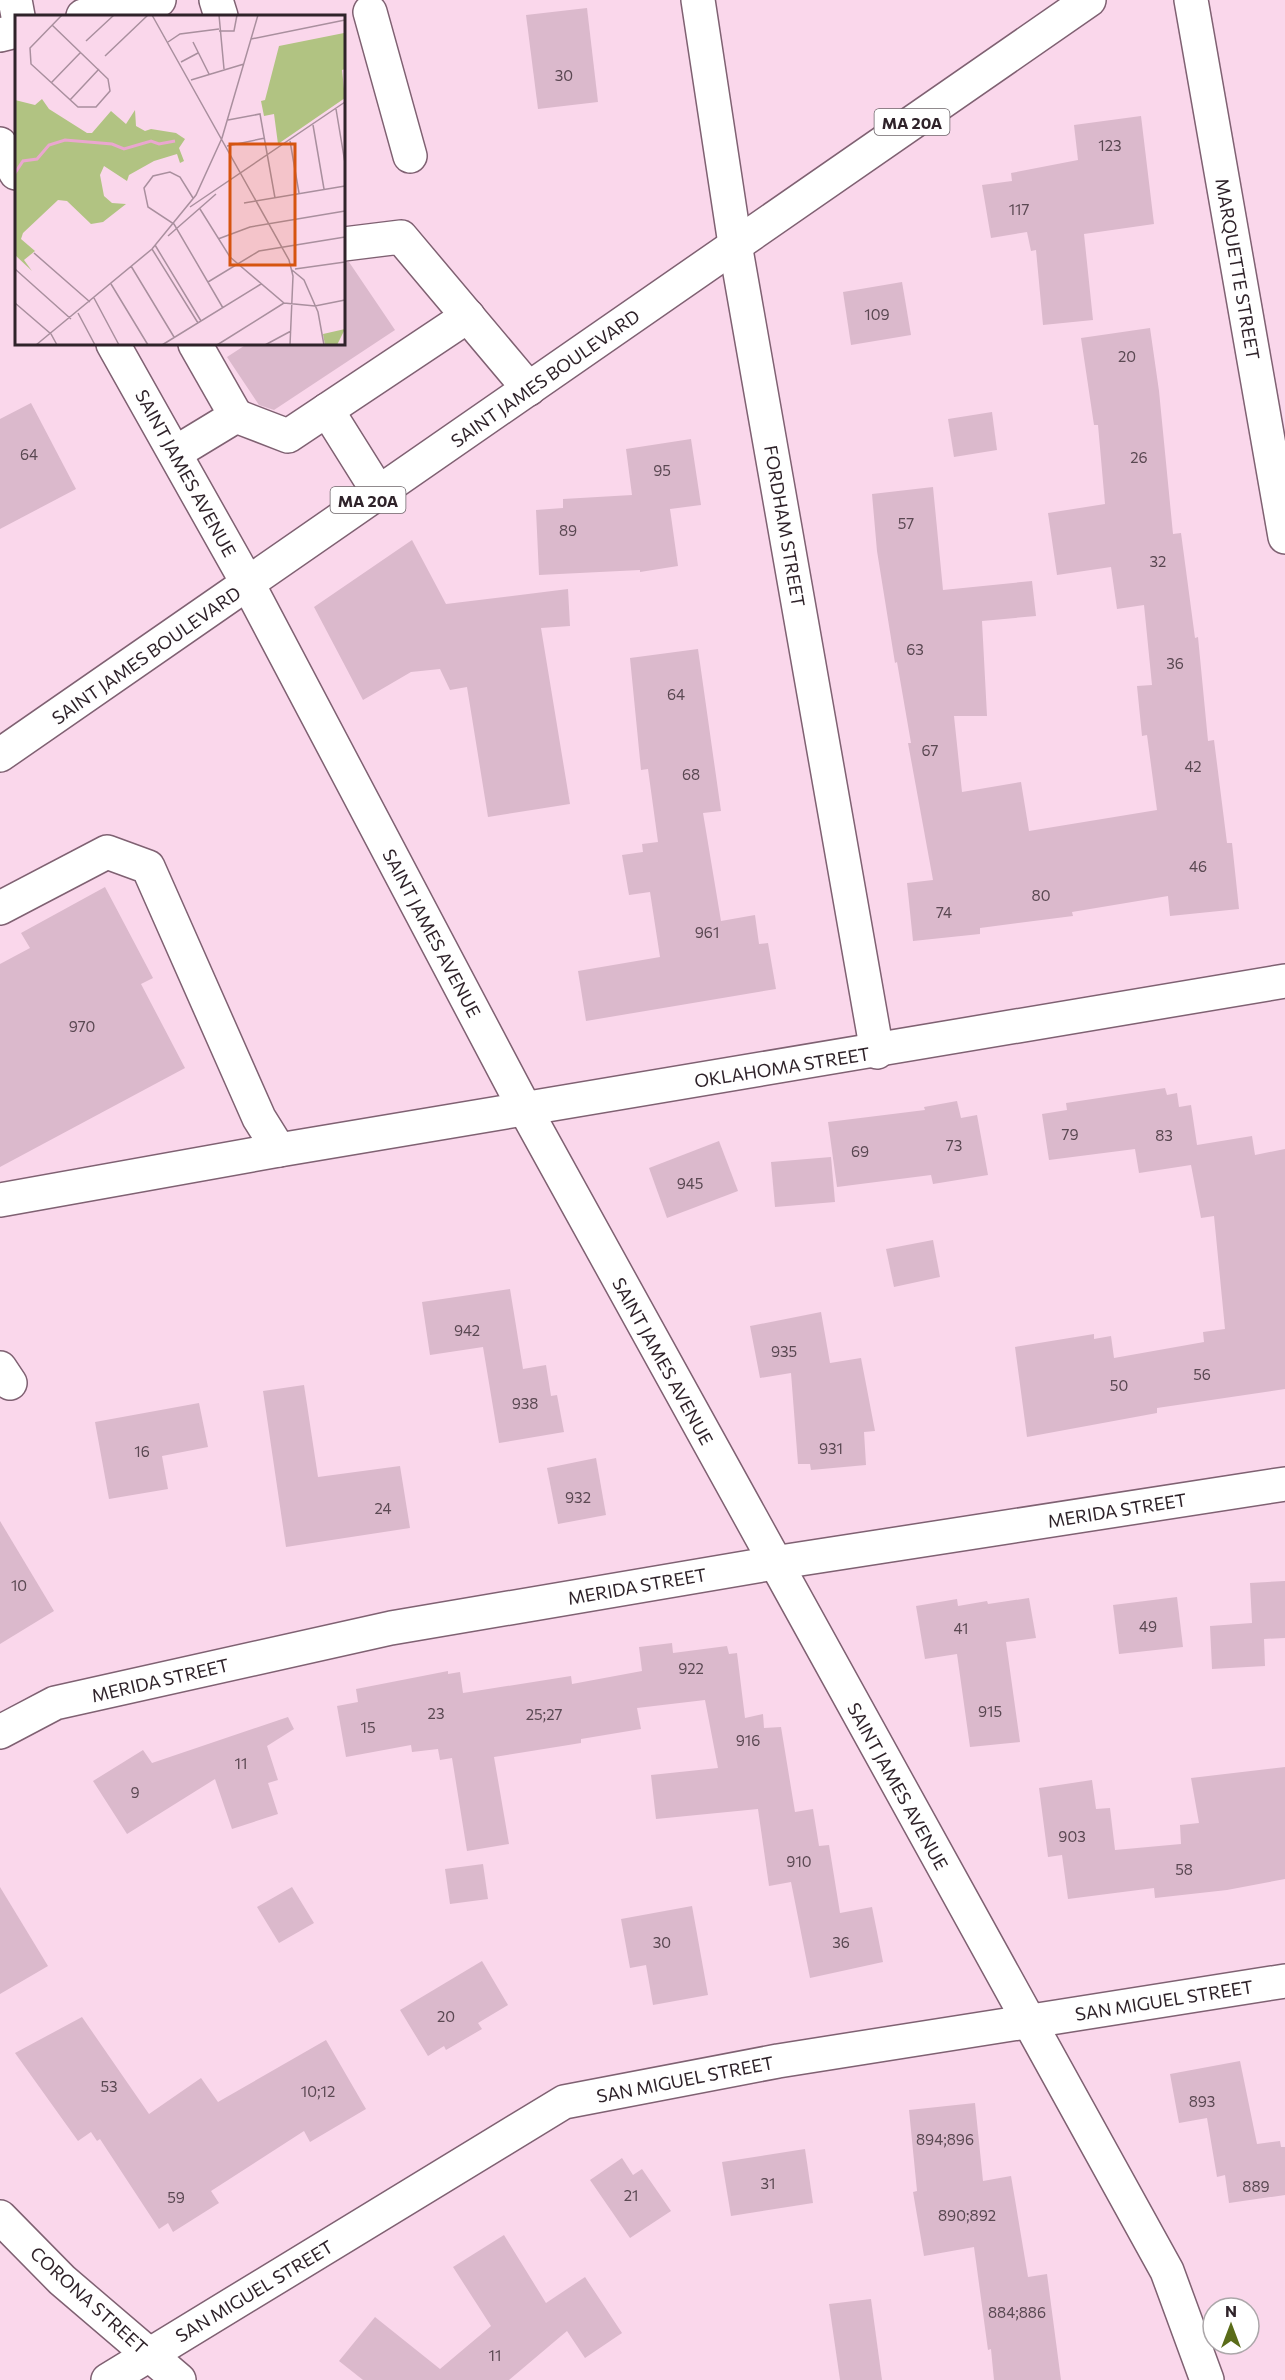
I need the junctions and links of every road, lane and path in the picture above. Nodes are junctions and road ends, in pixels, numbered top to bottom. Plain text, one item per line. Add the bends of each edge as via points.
1 (15, 0) edge
2 (159, 0) edge
3 (216, 0) edge
4 (698, 0) edge
5 (1089, 0) edge
6 (1191, 0) edge
7 (91, 10) edge
8 (360, 10) edge
9 (18, 15) edge
10 (221, 15) edge
11 (15, 31) edge
12 (0, 35) edge
13 (410, 156) dead end
14 (345, 244) edge
15 (735, 244) junction
16 (468, 316) junction
17 (113, 345) edge
18 (196, 345) edge
19 (529, 388) junction
20 (327, 410) junction
21 (236, 416) junction
22 (175, 453) junction
23 (379, 493) junction
24 (1285, 537) edge
25 (248, 584) junction
26 (0, 755) edge
27 (0, 908) edge
28 (1285, 981) edge
29 (877, 1052) junction
30 (525, 1109) junction
31 (279, 1150) junction
32 (0, 1200) edge
33 (1285, 1484) edge
34 (774, 1563) junction
35 (0, 1732) edge
36 (1285, 1981) edge
37 (1027, 2020) junction
38 (0, 2217) edge
39 (150, 2355) junction
40 (108, 2380) edge
41 (179, 2380) edge
42 (1207, 2380) edge

1 - 9 street
2 - 7 street
3 - 10 street
4 - 15 street, FORDHAM STREET
5 - 15 street, SAINT JAMES BOULEVARD / MA 20A
6 - 24 street, MARQUETTE STREET
8 - 13 street
11 - 12 street
14 - 16 street via 401,237
15 - 19 street, SAINT JAMES BOULEVARD / MA 20A
15 - 29 street, FORDHAM STREET
16 - 19 street
16 - 20 street
17 - 22 street, SAINT JAMES AVENUE
18 - 21 street
19 - 23 street, SAINT JAMES BOULEVARD / MA 20A
20 - 21 street via 288,436
20 - 23 street
21 - 22 street
22 - 25 street, SAINT JAMES AVENUE
23 - 25 street, SAINT JAMES BOULEVARD / MA 20A
25 - 26 street, SAINT JAMES BOULEVARD / MA 20A
25 - 30 street, SAINT JAMES AVENUE
27 - 31 street via 106,852 148,867 259,1118
28 - 29 street, OKLAHOMA STREET
29 - 30 street, OKLAHOMA STREET
30 - 31 street, OKLAHOMA STREET
30 - 34 street, SAINT JAMES AVENUE
31 - 32 street, OKLAHOMA STREET
33 - 34 street, MERIDA STREET
34 - 35 street, MERIDA STREET via 391,1628 55,1703
34 - 37 street, SAINT JAMES AVENUE
36 - 37 street, SAN MIGUEL STREET
37 - 39 street, SAN MIGUEL STREET via 778,2061 564,2102
37 - 42 street, SAINT JAMES AVENUE via 1167,2271
38 - 39 street, CORONA STREET via 62,2280
39 - 40 street, SAN MIGUEL STREET
39 - 41 street, CORONA STREET

